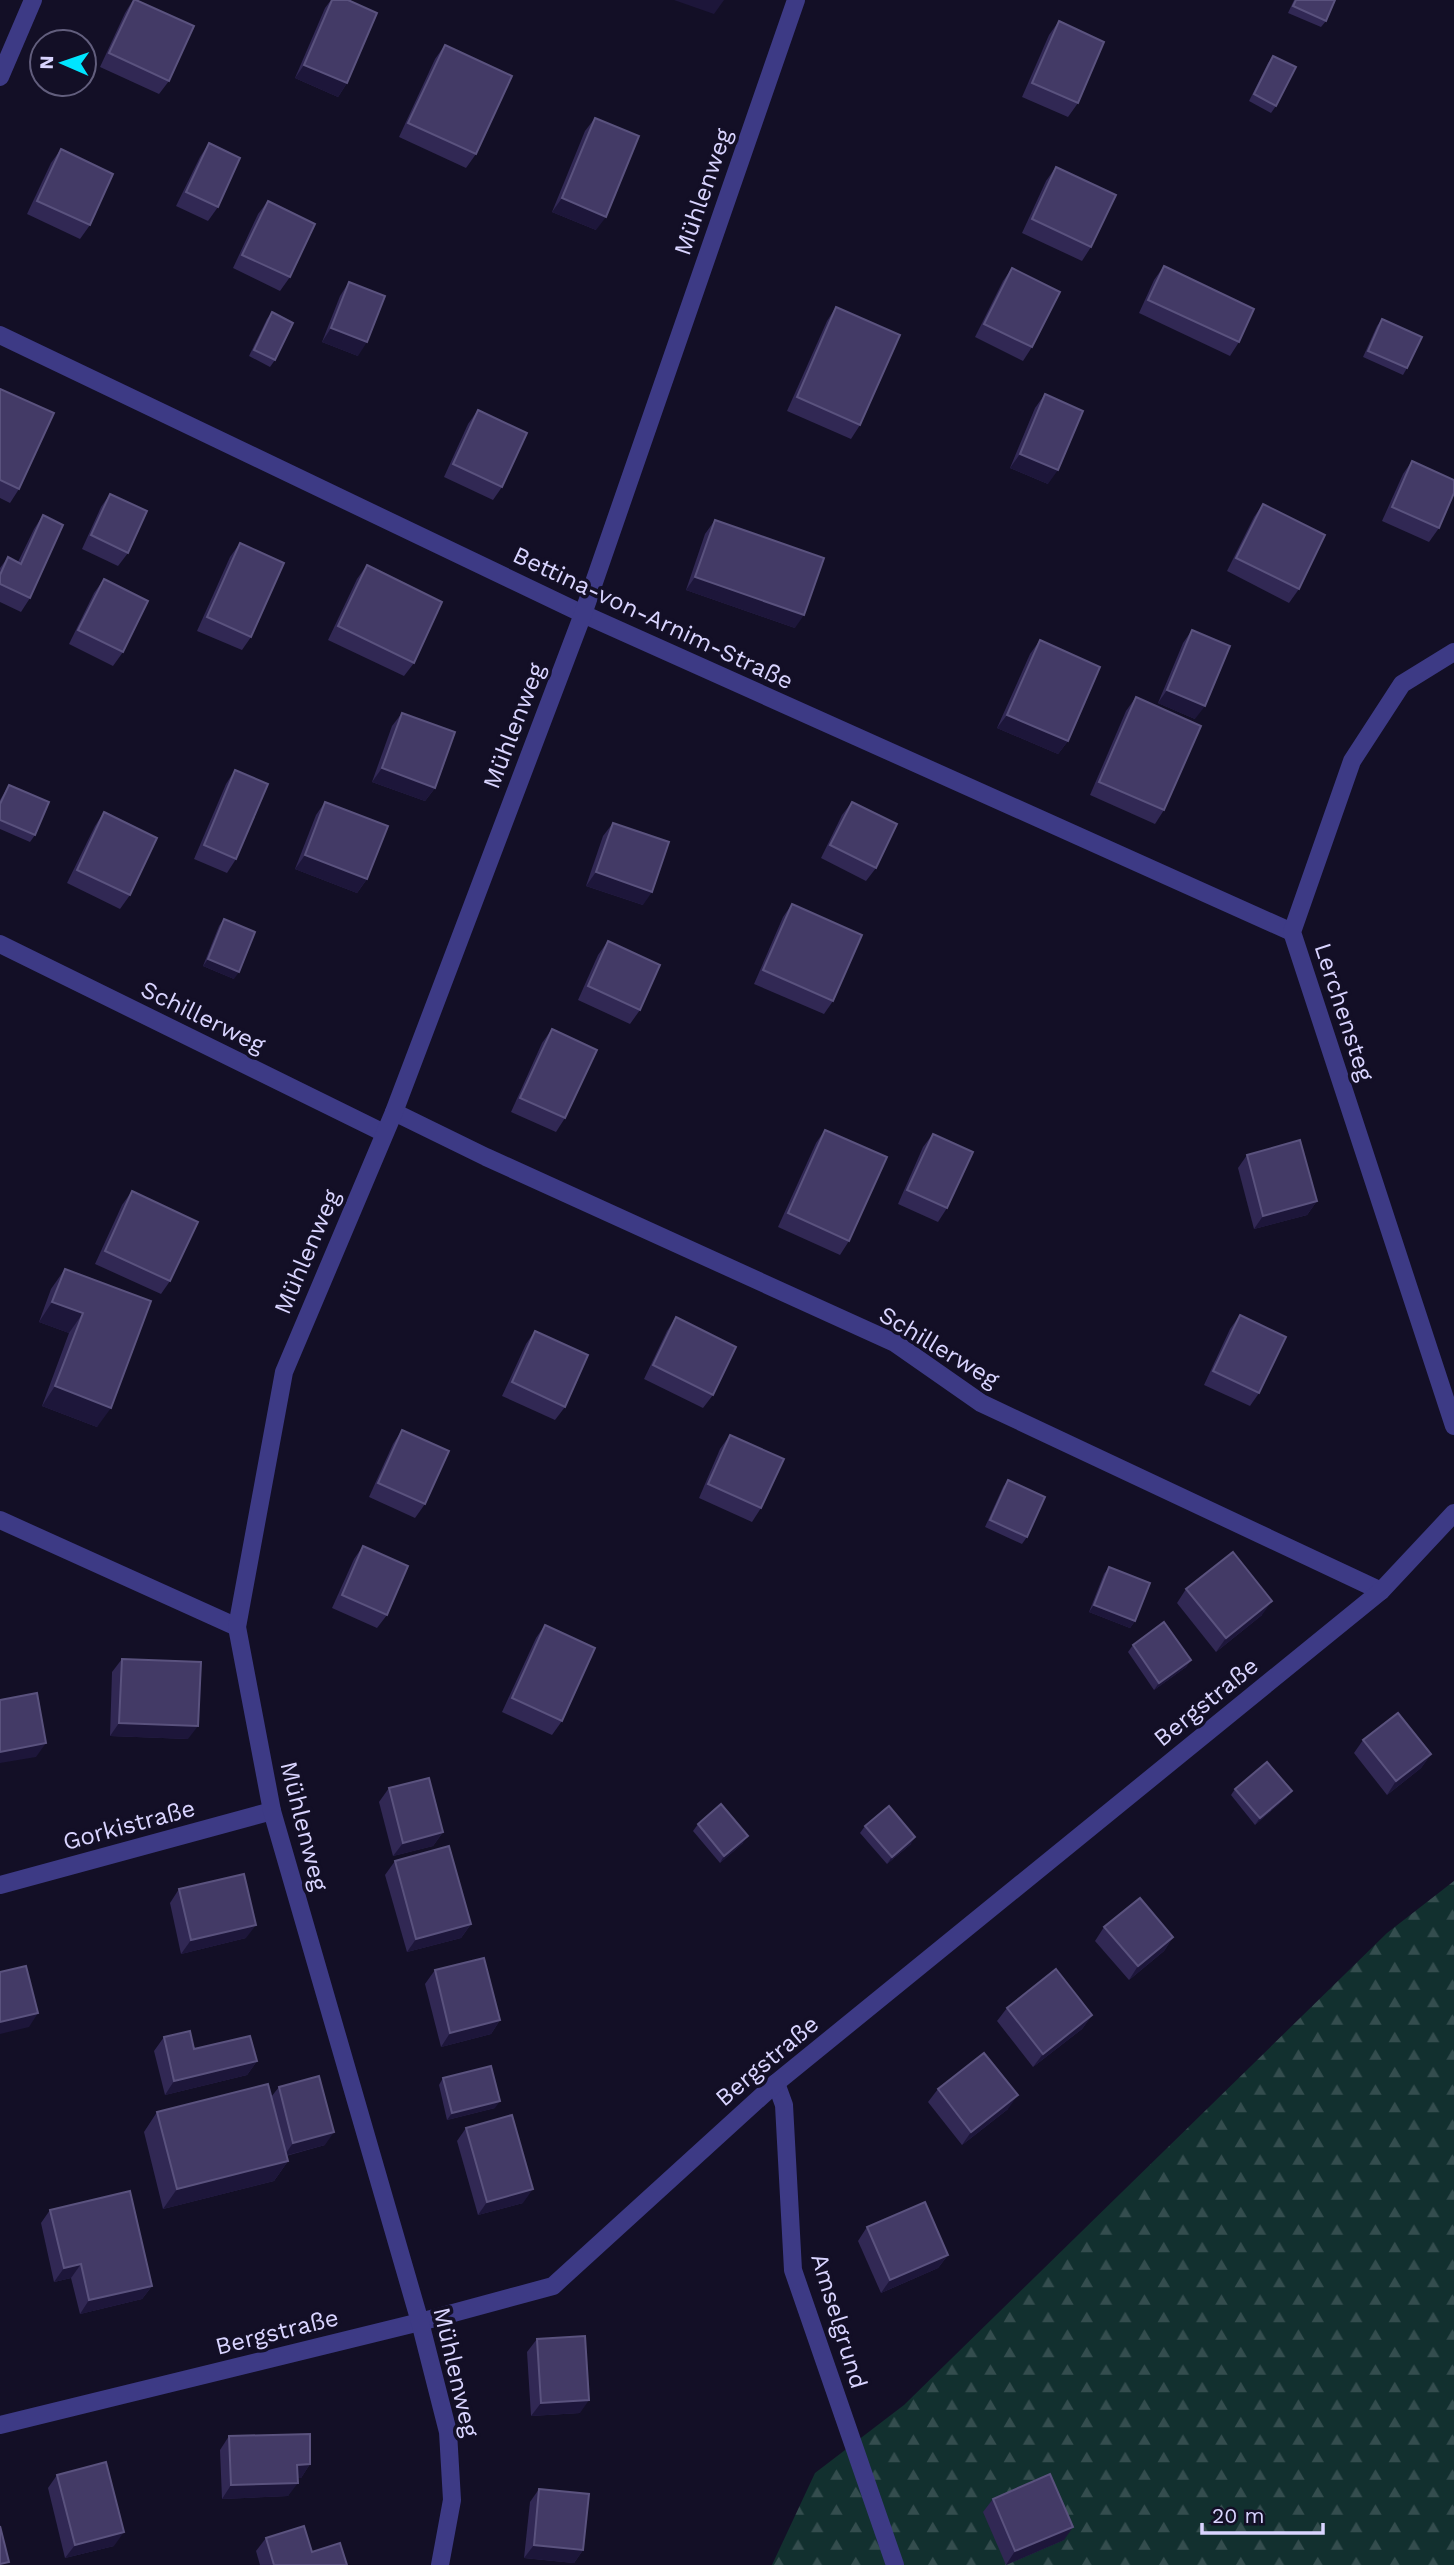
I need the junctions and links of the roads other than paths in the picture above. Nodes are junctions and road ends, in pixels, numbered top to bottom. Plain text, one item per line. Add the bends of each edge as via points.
1 (33, 0) edge
2 (796, 0) edge
3 (0, 78) edge
4 (0, 335) edge
5 (583, 614) junction
6 (1454, 652) edge
7 (1292, 932) junction
8 (0, 944) edge
9 (394, 1112) junction
10 (384, 1133) junction
11 (1454, 1426) edge
12 (1454, 1513) edge
13 (0, 1520) edge
14 (1381, 1591) junction
15 (237, 1627) junction
16 (272, 1811) junction
17 (0, 1885) edge
18 (776, 2083) junction
19 (420, 2322) junction
20 (0, 2425) edge
21 (440, 2565) edge
22 (895, 2565) edge

1 - 3 street
2 - 5 street, Mühlenweg
4 - 5 street, Bettina-von-Arnim-Straße
5 - 7 street, Bettina-von-Arnim-Straße
5 - 9 street, Mühlenweg
6 - 7 street, Lerchensteg via 1402,684 1352,761
7 - 11 street, Lerchensteg
8 - 10 street, Schillerweg
9 - 10 street, Mühlenweg
9 - 14 street, Schillerweg via 895,1343 981,1403
10 - 15 street, Mühlenweg via 284,1372
12 - 14 street, Bergstraße
13 - 15 street
14 - 18 street, Bergstraße
15 - 16 street, Mühlenweg
16 - 17 street, Gorkistraße
16 - 19 street, Mühlenweg
18 - 19 street, Bergstraße via 553,2286
18 - 22 street, Amselgrund via 784,2105 793,2270
19 - 20 street, Bergstraße
19 - 21 street, Mühlenweg via 448,2432 452,2500

